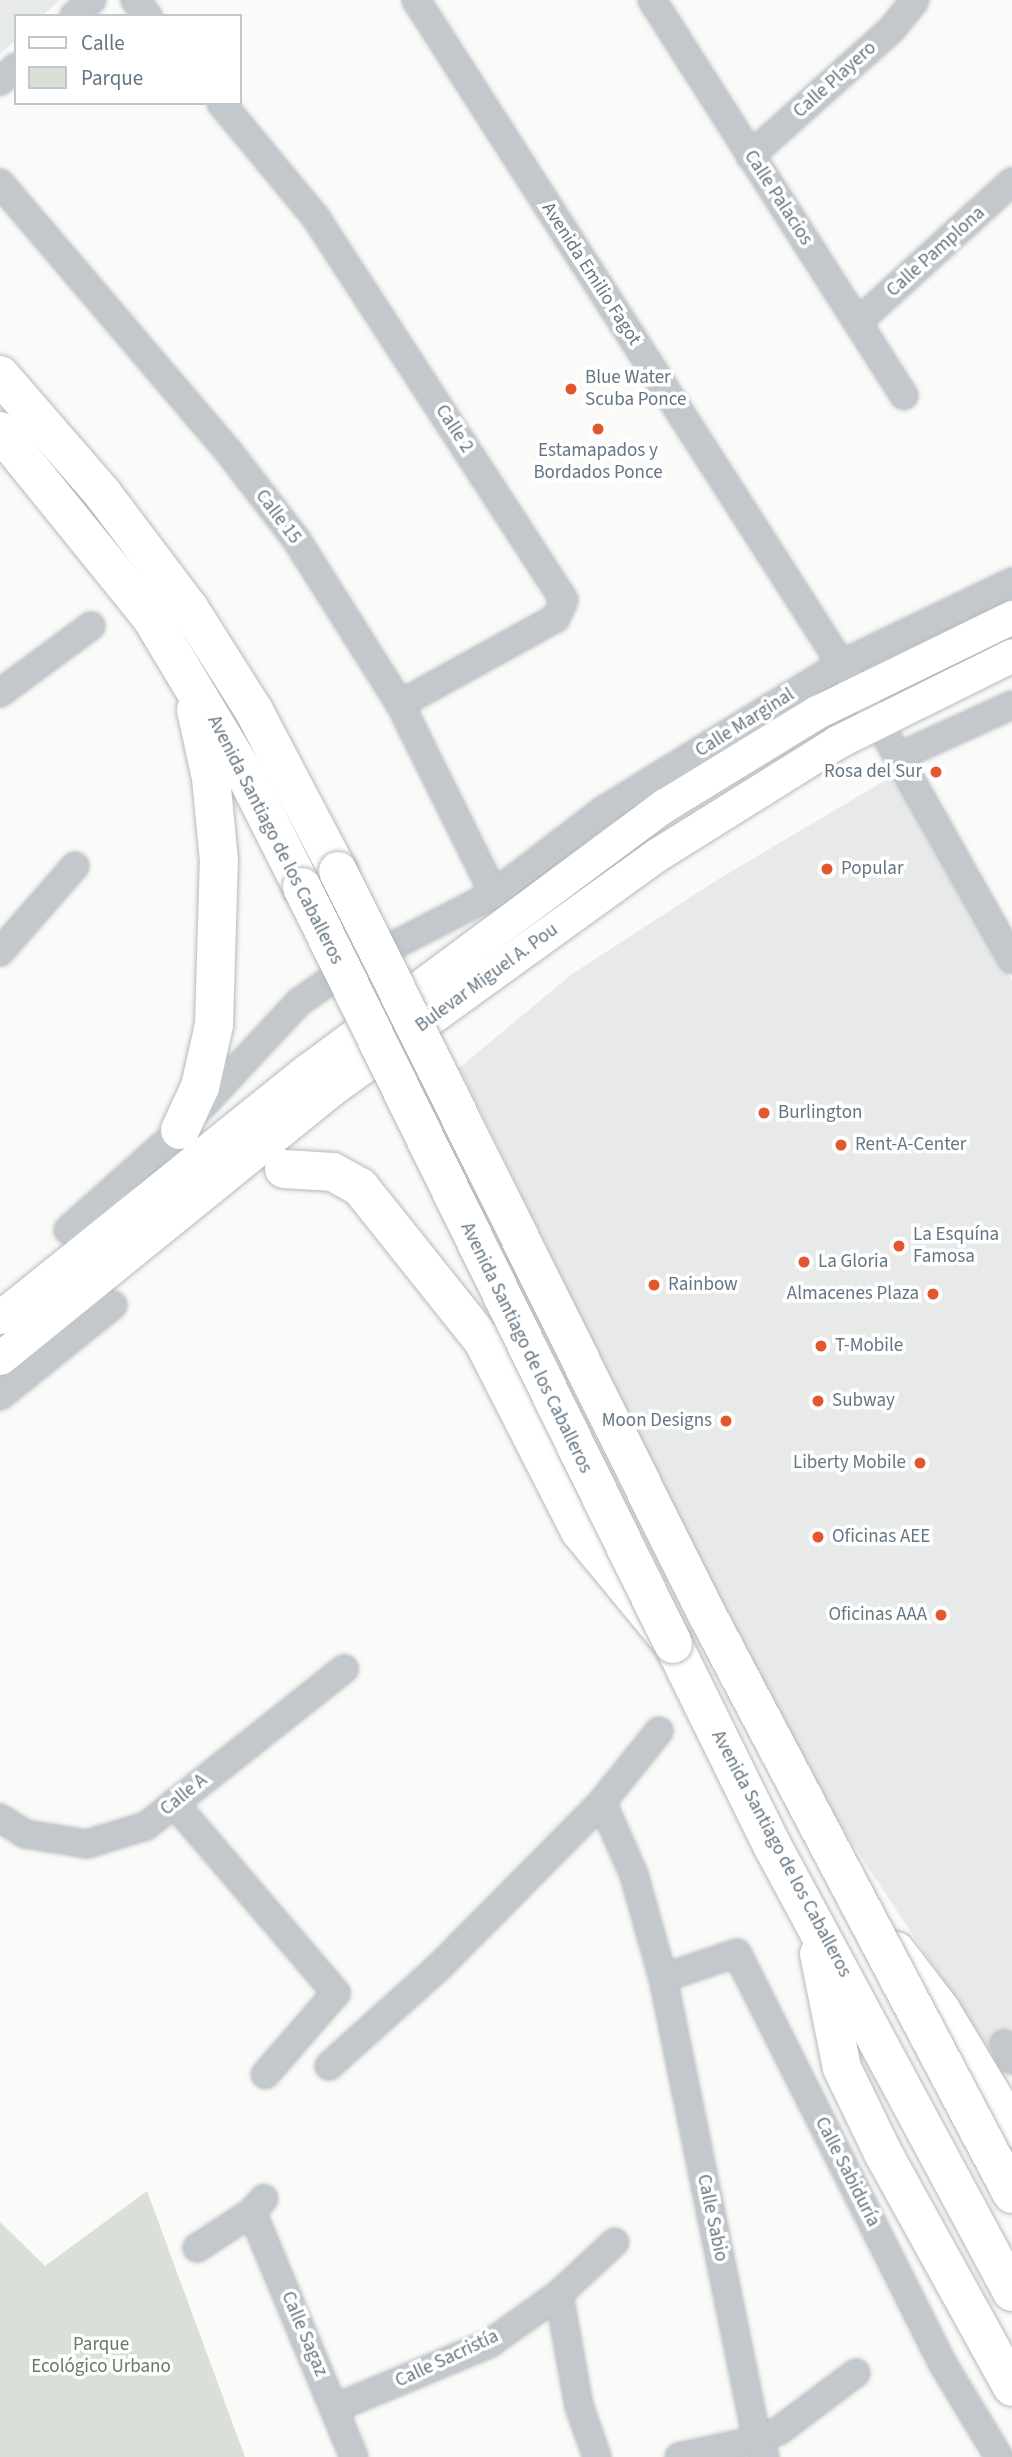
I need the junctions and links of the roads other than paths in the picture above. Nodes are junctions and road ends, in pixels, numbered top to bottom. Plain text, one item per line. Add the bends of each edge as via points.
1 (92, 0) edge
2 (135, 0) edge
3 (416, 0) edge
4 (652, 0) edge
5 (915, 0) edge
6 (76, 14) edge
7 (146, 14) edge
8 (14, 69) edge
9 (0, 81) edge
10 (222, 105) edge
11 (750, 156) junction
12 (1012, 182) edge
13 (0, 183) edge
14 (859, 321) junction
15 (0, 375) edge
16 (904, 396) dead end
17 (0, 431) edge
18 (1012, 582) edge
19 (1012, 617) edge
20 (91, 626) dead end
21 (1012, 655) edge
22 (190, 677) junction
23 (850, 677) junction
24 (0, 693) edge
25 (400, 704) junction
26 (1012, 705) edge
27 (877, 720) junction
28 (898, 757) junction
29 (75, 866) dead end
30 (494, 894) junction
31 (1008, 947) edge
32 (0, 952) edge
33 (180, 1129) junction
34 (284, 1168) dead end
35 (68, 1230) dead end
36 (113, 1305) dead end
37 (0, 1317) edge
38 (0, 1358) edge
39 (0, 1396) edge
40 (673, 1644) junction
41 (344, 1669) dead end
42 (659, 1731) dead end
43 (602, 1802) junction
44 (174, 1803) junction
45 (0, 1818) edge
46 (850, 1892) junction
47 (811, 1914) junction
48 (663, 1978) junction
49 (329, 2066) dead end
50 (265, 2075) dead end
51 (1012, 2128) edge
52 (1012, 2194) edge
53 (615, 2242) dead end
54 (197, 2248) dead end
55 (1012, 2292) edge
56 (559, 2294) junction
57 (856, 2373) dead end
58 (1012, 2387) edge
59 (335, 2408) junction
60 (761, 2449) edge
61 (354, 2457) edge
62 (597, 2457) edge
63 (678, 2457) edge
64 (999, 2457) edge

1 - 6 street
2 - 7 street
3 - 23 street, Avenida Emilio Fagot
4 - 11 street, Calle Palacios
5 - 11 street, Calle Playero via 891,30
8 - 9 street
10 - 25 street, Calle 2 via 316,218 564,600 556,618
11 - 14 street, Calle Palacios
12 - 14 street, Calle Pamplona
13 - 25 street, Calle 15 via 229,452 296,539
14 - 16 street, Calle Palacios
15 - 46 highway, Avenida Santiago de los Caballeros, bridge via 103,494 189,608 254,711
17 - 22 highway, Avenida Santiago de los Caballeros via 152,619
18 - 23 street, Calle Marginal
19 - 23 main road, Bulevar Miguel A. Pou
20 - 24 street
21 - 27 main road, Bulevar Miguel A. Pou
22 - 33 highway via 211,778 218,874 214,1025 200,1087
22 - 40 highway, Avenida Santiago de los Caballeros, bridge via 302,887
23 - 27 street, Avenida Emilio Fagot
23 - 30 street, Calle Marginal via 602,811
23 - 37 main road, Bulevar Miguel A. Pou via 566,875 299,1077
25 - 30 street, Calle 15
26 - 28 street
27 - 28 street, Avenida Emilio Fagot
27 - 38 main road, Bulevar Miguel A. Pou via 658,854 332,1089
28 - 31 street, Avenida Emilio Fagot
29 - 32 street
30 - 33 street, Calle Marginal via 344,971 299,1002
33 - 35 street, Calle Marginal
34 - 40 highway, bridge via 333,1172 360,1187 483,1341 580,1531
36 - 39 street
40 - 47 highway, Avenida Santiago de los Caballeros
41 - 44 street, Calle A
42 - 43 street
43 - 48 street, Calle Sabio via 634,1875
43 - 49 street via 439,1968
44 - 45 street, Calle A via 146,1826 87,1843 26,1834
44 - 50 street via 336,1993
46 - 51 highway, bridge via 941,2010
46 - 52 highway, Avenida Santiago de los Caballeros, bridge
47 - 55 highway, Avenida Santiago de los Caballeros
47 - 58 highway via 842,2068 938,2257
48 - 60 street, Calle Sabio
48 - 64 street, Calle Sabiduría via 737,1953 944,2366
53 - 56 street, Calle Sacristía
54 - 59 street, Calle Sagaz via 258,2205
56 - 59 street, Calle Sacristía via 489,2344
56 - 62 street via 579,2406
57 - 60 street
59 - 61 street, Calle Sagaz
60 - 63 street

